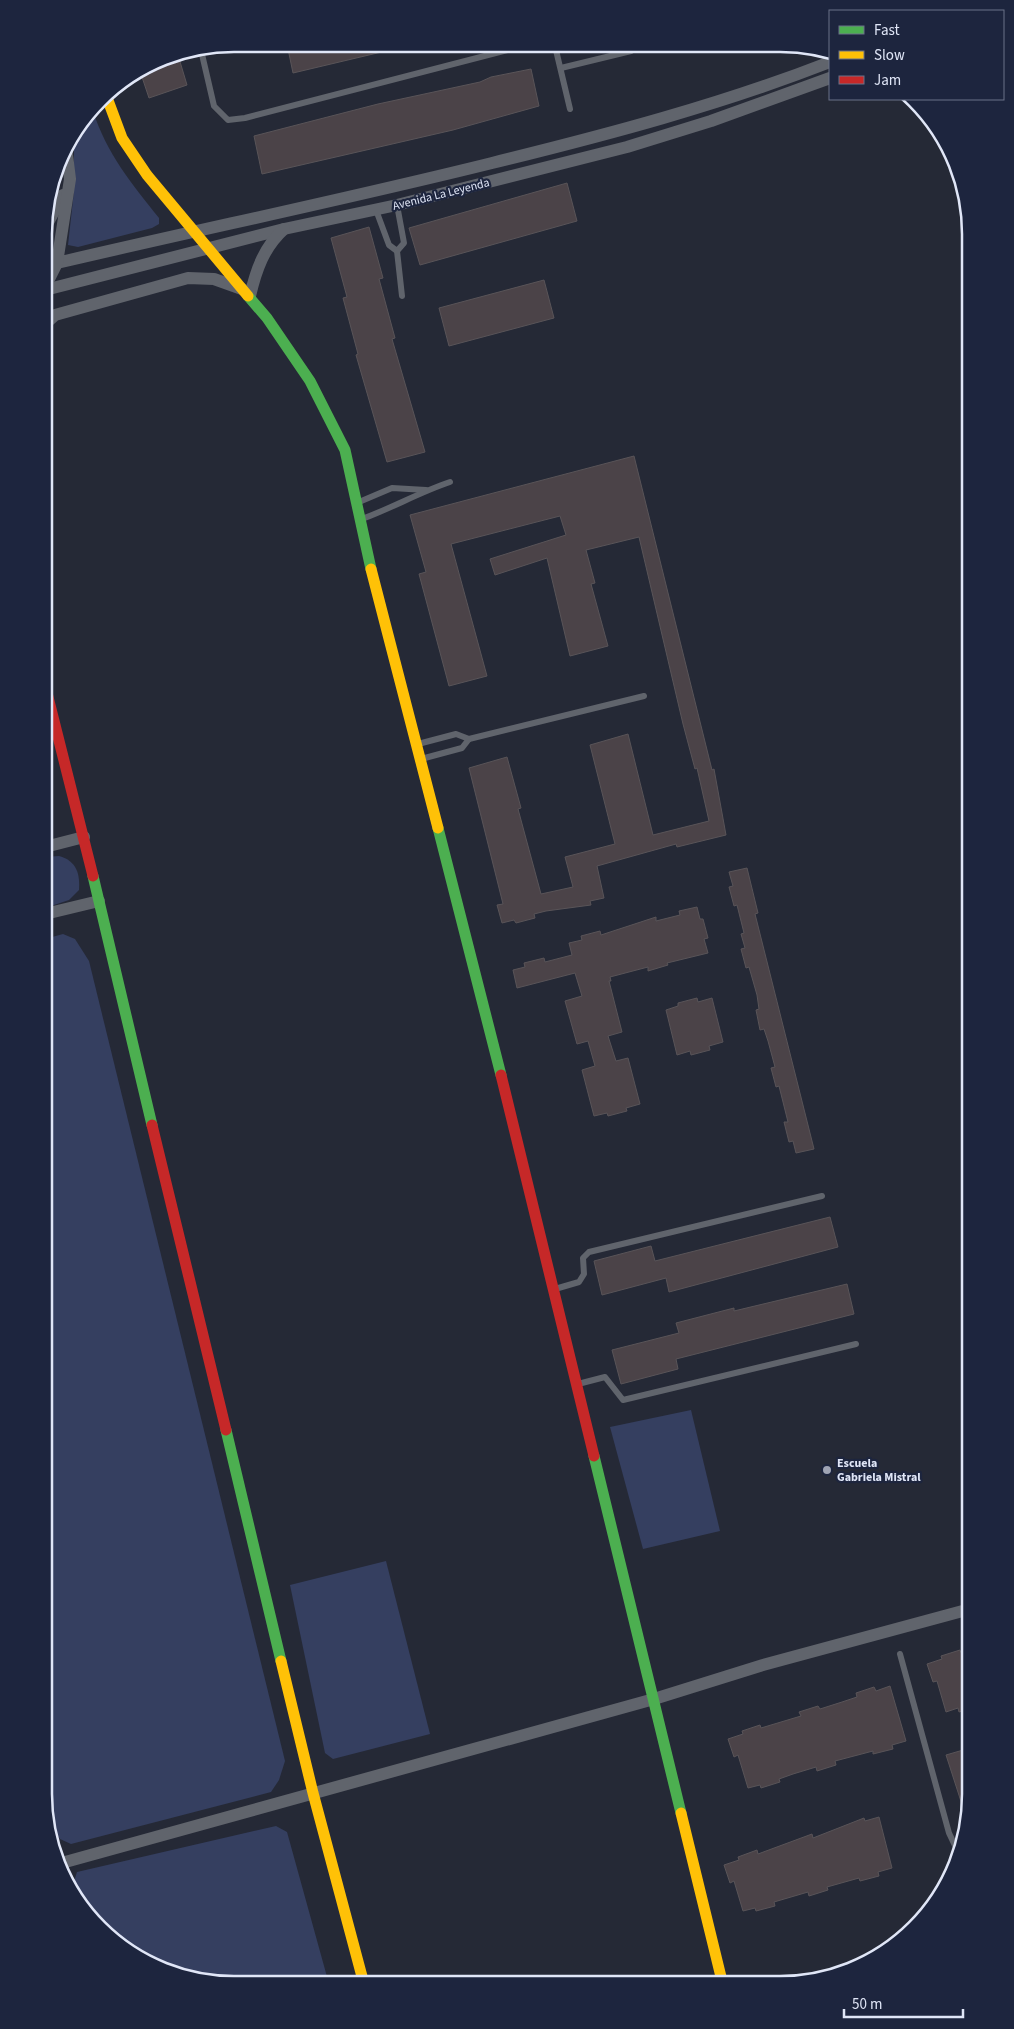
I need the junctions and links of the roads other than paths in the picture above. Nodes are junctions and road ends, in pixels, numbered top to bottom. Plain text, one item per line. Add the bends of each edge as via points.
1 (500, 52) edge
2 (557, 52) edge
3 (627, 52) edge
4 (201, 56) edge
5 (829, 62) edge
6 (561, 68) junction
7 (829, 78) edge
8 (109, 103) edge
9 (570, 110) dead end
10 (68, 161) edge
11 (70, 179) junction
12 (397, 205) junction
13 (376, 210) junction
14 (53, 217) edge
15 (284, 229) junction
16 (195, 231) junction
17 (209, 248) junction
18 (397, 251) junction
19 (52, 260) edge
20 (52, 265) edge
21 (52, 286) edge
22 (247, 293) junction
23 (402, 296) dead end
24 (52, 318) edge
25 (450, 482) dead end
26 (427, 490) junction
27 (356, 504) junction
28 (360, 520) junction
29 (644, 696) dead end
30 (52, 712) edge
31 (469, 739) junction
32 (416, 745) junction
33 (420, 759) junction
34 (84, 838) junction
35 (52, 845) edge
36 (99, 901) junction
37 (52, 912) edge
38 (822, 1196) dead end
39 (554, 1289) junction
40 (856, 1344) dead end
41 (577, 1384) junction
42 (962, 1612) edge
43 (900, 1654) dead end
44 (654, 1699) junction
45 (313, 1794) junction
46 (954, 1844) edge
47 (65, 1862) edge
48 (362, 1976) edge
49 (721, 1976) edge

1 - 4 lane via 228,120 214,106
2 - 6 lane
3 - 6 lane
5 - 16 street, Avenida La Leyenda via 692,111 585,140 392,188
6 - 9 lane
7 - 12 street, Avenida La Leyenda via 711,122
8 - 16 street via 122,138 147,175
10 - 11 street
11 - 14 street
11 - 19 street
12 - 13 street, Avenida La Leyenda
12 - 18 lane via 404,243
13 - 15 street, Avenida La Leyenda
13 - 18 lane via 389,245
15 - 17 street, Avenida La Leyenda
15 - 22 street via 261,259
16 - 17 street
16 - 20 street, Avenida La Leyenda
17 - 21 street, Avenida La Leyenda
17 - 22 street
18 - 23 lane
22 - 24 street via 214,279 188,278
22 - 27 street via 310,381 345,450
25 - 26 lane
26 - 27 lane via 392,488
26 - 28 lane via 398,506
27 - 28 street
28 - 32 street
29 - 31 lane
30 - 34 street
31 - 32 lane via 456,734
31 - 33 lane via 462,748
32 - 33 street
33 - 39 street
34 - 35 street
34 - 36 street
36 - 37 street
36 - 45 street
38 - 39 lane via 589,1252 583,1258 584,1274 579,1282
39 - 41 street
40 - 41 lane via 623,1400 605,1377
41 - 44 street
42 - 44 street via 763,1665
43 - 46 lane
44 - 45 street
44 - 49 street
45 - 47 street
45 - 48 street

